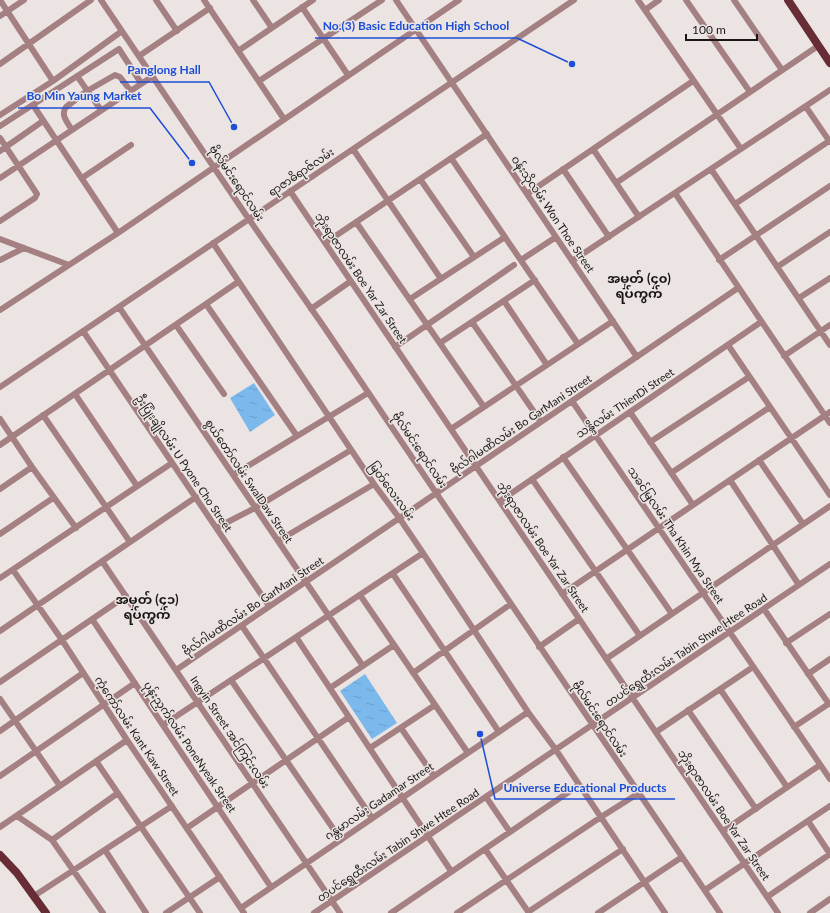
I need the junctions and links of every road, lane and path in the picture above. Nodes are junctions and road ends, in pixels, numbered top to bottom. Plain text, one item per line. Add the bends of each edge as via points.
1 (0, 0) edge
2 (24, 0) edge
3 (91, 0) edge
4 (101, 0) edge
5 (156, 0) edge
6 (204, 0) edge
7 (253, 0) edge
8 (300, 0) edge
9 (313, 0) edge
10 (382, 0) edge
11 (396, 0) edge
12 (459, 0) edge
13 (574, 0) edge
14 (638, 0) edge
15 (660, 0) edge
16 (686, 0) edge
17 (734, 0) edge
18 (788, 0) edge
19 (303, 7) junction
20 (210, 8) junction
21 (645, 10) junction
22 (7, 12) junction
23 (0, 16) edge
24 (272, 28) junction
25 (415, 29) junction
26 (122, 31) junction
27 (177, 31) junction
28 (323, 38) junction
29 (28, 44) junction
30 (818, 46) junction
31 (238, 51) junction
32 (139, 56) junction
33 (830, 63) edge
34 (0, 64) edge
35 (782, 70) junction
36 (348, 75) junction
37 (77, 76) junction
38 (153, 76) junction
39 (53, 81) junction
40 (259, 81) junction
41 (693, 81) junction
42 (142, 82) junction
43 (452, 82) junction
44 (130, 90) junction
45 (830, 90) edge
46 (87, 91) junction
47 (750, 92) junction
48 (33, 105) junction
49 (806, 107) junction
50 (101, 110) junction
51 (716, 114) junction
52 (0, 115) edge
53 (284, 119) junction
54 (43, 121) junction
55 (0, 126) edge
56 (72, 130) junction
57 (486, 134) junction
58 (0, 138) edge
59 (56, 140) junction
60 (830, 141) edge
61 (131, 145) dead end
62 (6, 147) junction
63 (353, 149) junction
64 (593, 149) junction
65 (741, 149) junction
66 (0, 151) edge
67 (451, 158) junction
68 (19, 166) junction
69 (563, 169) junction
70 (711, 169) junction
71 (215, 170) junction
72 (0, 178) edge
73 (82, 178) junction
74 (420, 179) junction
75 (616, 183) junction
76 (830, 186) edge
77 (290, 191) junction
78 (675, 193) junction
79 (527, 194) junction
80 (388, 201) junction
81 (735, 204) junction
82 (246, 215) junction
83 (638, 217) junction
84 (0, 221) edge
85 (356, 222) junction
86 (830, 232) edge
87 (118, 233) junction
88 (756, 236) junction
89 (505, 237) junction
90 (556, 237) junction
91 (609, 237) junction
92 (0, 238) edge
93 (213, 243) junction
94 (326, 243) junction
95 (24, 248) junction
96 (474, 257) junction
97 (0, 260) edge
98 (521, 260) junction
99 (720, 260) junction
100 (572, 261) junction
101 (69, 265) junction
102 (514, 265) dead end
103 (777, 267) junction
104 (830, 278) edge
105 (441, 279) junction
106 (535, 280) junction
107 (351, 281) junction
108 (238, 282) junction
109 (738, 288) junction
110 (799, 298) junction
111 (410, 299) junction
112 (504, 301) junction
113 (206, 304) junction
114 (119, 307) junction
115 (311, 309) junction
116 (0, 310) edge
117 (613, 321) junction
118 (472, 322) junction
119 (761, 322) junction
120 (176, 324) junction
121 (427, 324) junction
122 (830, 325) edge
123 (83, 331) junction
124 (821, 331) junction
125 (440, 343) junction
126 (578, 344) junction
127 (728, 345) junction
128 (830, 345) edge
129 (145, 346) junction
130 (396, 347) junction
131 (784, 356) junction
132 (637, 357) junction
133 (547, 365) junction
134 (110, 370) junction
135 (749, 377) junction
136 (516, 386) junction
137 (0, 387) edge
138 (368, 393) junction
139 (75, 394) junction
140 (224, 394) dead end
141 (572, 401) junction
142 (484, 407) junction
143 (770, 407) junction
144 (630, 412) junction
145 (828, 414) edge
146 (43, 416) junction
147 (329, 417) junction
148 (0, 420) edge
149 (541, 422) junction
150 (830, 423) edge
151 (451, 429) junction
152 (596, 435) junction
153 (297, 436) junction
154 (12, 437) junction
155 (791, 438) junction
156 (650, 442) junction
157 (0, 445) edge
158 (350, 450) junction
159 (564, 457) junction
160 (758, 460) junction
161 (172, 463) junction
162 (476, 466) junction
163 (32, 468) junction
164 (671, 473) junction
165 (233, 475) junction
166 (532, 479) junction
167 (730, 480) junction
168 (374, 484) junction
169 (137, 486) junction
170 (0, 489) edge
171 (437, 493) junction
172 (830, 496) edge
173 (196, 497) junction
174 (53, 498) junction
175 (500, 501) junction
176 (693, 505) junction
177 (830, 506) edge
178 (106, 507) junction
179 (255, 508) junction
180 (400, 518) junction
181 (803, 524) junction
182 (76, 528) junction
183 (216, 528) junction
184 (659, 528) junction
185 (0, 534) edge
186 (278, 541) junction
187 (130, 542) junction
188 (773, 545) junction
189 (627, 550) junction
190 (423, 553) junction
191 (102, 561) junction
192 (830, 564) edge
193 (13, 570) junction
194 (596, 571) junction
195 (393, 574) junction
196 (0, 578) edge
197 (306, 582) junction
198 (799, 585) junction
199 (703, 593) junction
200 (562, 594) junction
201 (360, 595) junction
202 (126, 596) junction
203 (511, 604) junction
204 (37, 605) junction
205 (269, 606) junction
206 (764, 609) junction
207 (672, 614) junction
208 (830, 614) edge
209 (329, 616) junction
210 (92, 619) junction
211 (579, 619) junction
212 (242, 626) junction
213 (474, 630) junction
214 (0, 631) edge
215 (730, 632) junction
216 (640, 636) junction
217 (296, 637) junction
218 (62, 640) junction
219 (786, 643) junction
220 (394, 645) junction
221 (539, 646) junction
222 (445, 651) junction
223 (264, 658) junction
224 (606, 659) junction
225 (830, 660) edge
226 (363, 666) junction
227 (753, 667) junction
228 (176, 670) junction
229 (413, 673) junction
230 (83, 674) junction
231 (808, 674) junction
232 (231, 680) junction
233 (0, 682) edge
234 (135, 683) junction
235 (330, 688) junction
236 (720, 689) junction
237 (633, 698) junction
238 (0, 699) edge
239 (198, 702) junction
240 (829, 704) edge
241 (104, 705) junction
242 (435, 705) junction
243 (688, 710) junction
244 (528, 712) junction
245 (349, 717) junction
246 (15, 721) junction
247 (163, 725) junction
248 (592, 725) junction
249 (794, 727) junction
250 (401, 728) junction
251 (0, 731) edge
252 (499, 732) junction
253 (656, 732) junction
254 (318, 738) junction
255 (127, 740) junction
256 (370, 748) junction
257 (556, 750) junction
258 (36, 752) junction
259 (468, 753) junction
260 (286, 760) junction
261 (96, 761) junction
262 (820, 765) junction
263 (0, 776) edge
264 (434, 776) junction
265 (830, 779) edge
266 (252, 783) junction
267 (579, 785) junction
268 (60, 786) junction
269 (787, 787) junction
270 (639, 793) junction
271 (118, 794) junction
272 (486, 797) junction
273 (403, 798) junction
274 (172, 806) junction
275 (830, 806) edge
276 (217, 807) junction
277 (756, 809) junction
278 (17, 816) junction
279 (601, 817) junction
280 (372, 818) junction
281 (808, 821) junction
282 (0, 827) edge
283 (141, 827) junction
284 (187, 828) junction
285 (723, 831) junction
286 (510, 832) junction
287 (428, 836) junction
288 (52, 840) junction
289 (341, 840) junction
290 (485, 849) junction
291 (622, 849) junction
292 (105, 850) junction
293 (830, 854) edge
294 (0, 856) edge
295 (682, 857) junction
296 (306, 863) junction
297 (745, 864) junction
298 (74, 871) junction
299 (451, 871) junction
300 (220, 877) junction
301 (506, 880) junction
302 (644, 882) junction
303 (271, 887) junction
304 (705, 890) junction
305 (34, 896) junction
306 (767, 897) junction
307 (189, 898) junction
308 (830, 900) edge
309 (332, 901) junction
310 (243, 910) edge
311 (43, 912) edge
312 (528, 912) edge
313 (103, 913) edge
314 (146, 913) edge
315 (166, 913) edge
316 (200, 913) edge
317 (314, 913) edge
318 (340, 913) edge
319 (391, 913) edge
320 (457, 913) edge
321 (598, 913) edge
322 (666, 913) edge
323 (720, 913) edge
324 (778, 913) edge
325 (810, 913) edge

1 - 22 street
2 - 22 street
3 - 29 street
4 - 26 street, ဗိုလ်မင်းရောင်လမ်း
5 - 27 street
6 - 20 street
7 - 24 street
8 - 19 street
9 - 19 street
10 - 28 street
11 - 25 street, ဝန်းသိုလမ်း Won Thoe Street
12 - 25 street
13 - 43 street, ရာဇာဓိရာဇ်လမ်း
14 - 21 street
15 - 21 street
16 - 47 street
17 - 35 street
18 - 30 main road
19 - 24 street
19 - 28 street
20 - 27 street
20 - 31 street
21 - 41 street
22 - 23 street
22 - 29 street
24 - 31 street
25 - 36 street
25 - 43 street, ဝန်းသိုလမ်း Won Thoe Street
26 - 32 street, ဗိုလ်မင်းရောင်လမ်း
26 - 39 street
27 - 32 street
28 - 36 street
28 - 40 street
29 - 34 street
29 - 39 street
30 - 33 main road
30 - 35 street
31 - 40 street
32 - 38 street, ဗိုလ်မင်းရောင်လမ်း
35 - 47 street
36 - 53 street
37 - 42 street via 119,49
37 - 46 street
37 - 48 street
38 - 42 street
38 - 71 street, ဗိုလ်မင်းရောင်လမ်း
39 - 52 street
40 - 53 street
41 - 51 street
41 - 64 street
42 - 44 street
43 - 57 street, ဝန်းသိုလမ်း Won Thoe Street
43 - 63 street, ရာဇာဓိရာဇ်လမ်း
44 - 46 street via 115,74
44 - 50 street
45 - 49 street
46 - 50 street
46 - 56 street via 63,110
47 - 51 street
48 - 54 street
48 - 55 street
49 - 60 street
49 - 65 street
50 - 56 street
51 - 65 street
51 - 75 street
53 - 71 street
54 - 59 street
54 - 62 street
56 - 59 street
57 - 67 street
57 - 79 street, ဝန်းသိုလမ်း Won Thoe Street
58 - 62 street
59 - 68 street
59 - 73 street
60 - 81 street
61 - 73 street
62 - 66 street
62 - 68 street
63 - 77 street, ရာဇာဓိရာဇ်လမ်း
63 - 80 street
64 - 69 street
64 - 75 street
65 - 70 street
67 - 74 street
67 - 89 street
68 - 72 street
68 - 84 street via 37,196
69 - 79 street
69 - 91 street
70 - 78 street
70 - 81 street
71 - 82 street, ဗိုလ်မင်းရောင်လမ်း
71 - 87 street
73 - 87 street
74 - 80 street
74 - 96 street
75 - 83 street
76 - 88 street
77 - 82 street, ရာဇာဓိရာဇ်လမ်း
77 - 94 street, ဘိုးရာဇာလမ်း Boe Yar Zar Street
78 - 83 street
78 - 99 street
79 - 90 street, ဝန်းသိုလမ်း Won Thoe Street
80 - 85 street
80 - 105 street
81 - 88 street
82 - 93 street, ရာဇာဓိရာဇ်လမ်း
82 - 115 street, ဗိုလ်မင်းရောင်လမ်း
83 - 91 street
85 - 94 street
85 - 111 street
86 - 103 street
87 - 101 street
88 - 99 street
88 - 103 street
89 - 96 street
89 - 98 street
90 - 98 street
90 - 100 street, ဝန်းသိုလမ်း Won Thoe Street
91 - 100 street
92 - 95 street
93 - 108 street, မြတ်လေးလမ်း
93 - 114 street, ရာဇာဓိရာဇ်လမ်း
94 - 107 street, ဘိုးရာဇာလမ်း Boe Yar Zar Street
95 - 97 street
95 - 101 street
96 - 105 street
98 - 106 street
99 - 109 street
100 - 117 street, ဝန်းသိုလမ်း Won Thoe Street
101 - 116 street
102 - 121 street
103 - 110 street
104 - 110 street
105 - 111 street
106 - 112 street
106 - 126 street
107 - 115 street
107 - 130 street, ဘိုးရာဇာလမ်း Boe Yar Zar Street
108 - 113 street
108 - 147 street, မြတ်လေးလမ်း
109 - 119 street
109 - 132 street, ဗိုလ်ဂါမဏိလမ်း Bo GarMani Street
110 - 124 street
111 - 121 street
112 - 118 street
112 - 133 street
113 - 120 street
113 - 153 street
114 - 123 street, ရာဇာဓိရာဇ်လမ်း
114 - 129 street, စွယ်တော်လမ်း SwalDaw Street
115 - 138 street, ဗိုလ်မင်းရောင်လမ်း
117 - 126 street
117 - 132 street, ဝန်းသိုလမ်း Won Thoe Street
118 - 125 street
118 - 136 street
119 - 127 street, သန္ဒိလမ်း ThienDi Street
119 - 131 street
120 - 129 street
120 - 140 street
121 - 125 street
121 - 130 street
122 - 124 street
123 - 134 street, ဦးပြုံးချိုလမ်း U Pyone Cho Street
123 - 137 street, ရာဇာဓိရာဇ်လမ်း
124 - 128 street
124 - 131 street
125 - 142 street
126 - 133 street
127 - 135 street
127 - 144 street, သန္ဒိလမ်း ThienDi Street
129 - 134 street
129 - 165 street, စွယ်တော်လမ်း SwalDaw Street
130 - 151 street, ဘိုးရာဇာလမ်း Boe Yar Zar Street
131 - 145 street
132 - 141 street, ဗိုလ်ဂါမဏိလမ်း Bo GarMani Street
133 - 136 street
134 - 139 street
134 - 161 street, ဦးပြုံးချိုလမ်း U Pyone Cho Street
135 - 143 street
135 - 156 street
136 - 142 street
136 - 149 street
138 - 147 street
138 - 171 street, ဗိုလ်မင်းရောင်လမ်း
139 - 146 street
139 - 169 street
141 - 149 street, ဗိုလ်ဂါမဏိလမ်း Bo GarMani Street
141 - 152 street, သခင်မြလမ်း Tha Khin Mya Street
142 - 151 street
143 - 155 street
143 - 164 street
144 - 152 street, သန္ဒိလမ်း ThienDi Street
144 - 156 street
145 - 150 street
145 - 155 street
146 - 154 street
146 - 178 street
147 - 153 street
147 - 158 street, မြတ်လေးလမ်း
148 - 154 street
149 - 162 street, ဗိုလ်ဂါမဏိလမ်း Bo GarMani Street
151 - 162 street, ဘိုးရာဇာလမ်း Boe Yar Zar Street
152 - 159 street, သန္ဒိလမ်း ThienDi Street
152 - 184 street, သခင်မြလမ်း Tha Khin Mya Street
153 - 165 street
154 - 157 street
154 - 163 street
155 - 160 street
155 - 172 street
156 - 164 street
158 - 168 street, မြတ်လေးလမ်း
158 - 179 street
159 - 166 street, သန္ဒိလမ်း ThienDi Street
159 - 189 street
160 - 167 street
160 - 181 street
161 - 169 street
161 - 173 street, ဦးပြုံးချိုလမ်း U Pyone Cho Street
162 - 171 street, ဗိုလ်ဂါမဏိလမ်း Bo GarMani Street
162 - 175 street, ဘိုးရာဇာလမ်း Boe Yar Zar Street
163 - 170 street
163 - 174 street
164 - 176 street
165 - 179 street, စွယ်တော်လမ်း SwalDaw Street
166 - 175 street, သန္ဒိလမ်း ThienDi Street
166 - 194 street
167 - 176 street
167 - 188 street
168 - 180 street, မြတ်လေးလမ်း
168 - 186 street
169 - 178 street
171 - 180 street, ဗိုလ်ဂါမဏိလမ်း Bo GarMani Street
171 - 203 street, ဗိုလ်မင်းရောင်လမ်း
173 - 183 street, ဦးပြုံးချိုလမ်း U Pyone Cho Street
173 - 187 street
174 - 182 street
174 - 185 street
175 - 200 street, ဘိုးရာဇာလမ်း Boe Yar Zar Street
176 - 184 street
177 - 181 street
178 - 182 street
178 - 187 street
179 - 183 street
179 - 186 street, စွယ်တော်လမ်း SwalDaw Street
180 - 190 street, မြတ်လေးလမ်း
180 - 197 street, ဗိုလ်ဂါမဏိလမ်း Bo GarMani Street
181 - 188 street
182 - 193 street
183 - 205 street, ဦးပြုံးချိုလမ်း U Pyone Cho Street
184 - 189 street
184 - 199 street, သခင်မြလမ်း Tha Khin Mya Street
186 - 197 street, စွယ်တော်လမ်း SwalDaw Street
187 - 191 street
188 - 198 street
188 - 199 street
189 - 194 street
189 - 207 street
190 - 195 street
190 - 213 street, မြတ်လေးလမ်း
191 - 202 street, Ingyin Street အင်ကြင်းလမ်း
191 - 204 street
192 - 198 street, တပင်ရွှေထီးလမ်း Tabin Shwe Htee Road
193 - 196 street
193 - 204 street, ကံ့ကော်လမ်း Kant Kaw Street
194 - 200 street
194 - 216 street
195 - 201 street
195 - 222 street
197 - 205 street, ဗိုလ်ဂါမဏိလမ်း Bo GarMani Street
197 - 209 street, စွယ်တော်လမ်း SwalDaw Street
198 - 206 street, တပင်ရွှေထီးလမ်း Tabin Shwe Htee Road
199 - 207 street
199 - 215 street, သခင်မြလမ်း Tha Khin Mya Street
200 - 211 street, ဘိုးရာဇာလမ်း Boe Yar Zar Street
201 - 209 street
201 - 220 street
202 - 210 street
202 - 228 street, Ingyin Street အင်ကြင်းလမ်း
203 - 213 street
203 - 221 street, ဗိုလ်မင်းရောင်လမ်း
204 - 214 street
204 - 218 street, ကံ့ကော်လမ်း Kant Kaw Street
205 - 212 street, ဗိုလ်ဂါမဏိလမ်း Bo GarMani Street
206 - 215 street, တပင်ရွှေထီးလမ်း Tabin Shwe Htee Road
206 - 219 street
207 - 216 street
208 - 219 street
209 - 217 street
209 - 226 street, စွယ်တော်လမ်း SwalDaw Street
210 - 218 street
210 - 234 street, ပုန်းညှက်လမ်း PoneNyeak Street
211 - 221 street
211 - 224 street, ဘိုးရာဇာလမ်း Boe Yar Zar Street
212 - 223 street
212 - 228 street, ဗိုလ်ဂါမဏိလမ်း Bo GarMani Street
213 - 222 street
213 - 244 street, မြတ်လေးလမ်း
215 - 227 street, သခင်မြလမ်း Tha Khin Mya Street
215 - 237 street, တပင်ရွှေထီးလမ်း Tabin Shwe Htee Road
216 - 224 street
217 - 223 street
217 - 235 street
218 - 230 street, ကံ့ကော်လမ်း Kant Kaw Street
218 - 233 street
219 - 231 street
220 - 226 street
220 - 229 street
221 - 248 street, ဗိုလ်မင်းရောင်လမ်း
222 - 229 street
222 - 252 street
223 - 232 street
223 - 254 street
224 - 237 street, ဘိုးရာဇာလမ်း Boe Yar Zar Street
225 - 231 street
226 - 235 street
227 - 236 street
227 - 249 street, သခင်မြလမ်း Tha Khin Mya Street
228 - 239 street, Ingyin Street အင်ကြင်းလမ်း
229 - 242 street
230 - 241 street, ကံ့ကော်လမ်း Kant Kaw Street
230 - 246 street
231 - 240 street
232 - 239 street
232 - 260 street
234 - 241 street
234 - 247 street, ပုန်းညှက်လမ်း PoneNyeak Street
235 - 245 street
236 - 243 street
236 - 269 street
237 - 248 street, တပင်ရွှေထီးလမ်း Tabin Shwe Htee Road
237 - 253 street, ဘိုးရာဇာလမ်း Boe Yar Zar Street
238 - 246 street
239 - 247 street
239 - 266 street, Ingyin Street အင်ကြင်းလမ်း
240 - 249 street
241 - 255 street, ကံ့ကော်လမ်း Kant Kaw Street
241 - 258 street
242 - 250 street
242 - 259 street
243 - 253 street
243 - 277 street
244 - 252 street, ဂန္တမာလမ်း Gadamar Street
244 - 257 street, မြတ်လေးလမ်း
245 - 254 street
245 - 256 street
246 - 251 street
246 - 258 street
247 - 276 street, ပုန်းညှက်လမ်း PoneNyeak Street
248 - 257 street, တပင်ရွှေထီးလမ်း Tabin Shwe Htee Road
248 - 270 street, ဗိုလ်မင်းရောင်လမ်း
249 - 262 street, သခင်မြလမ်း Tha Khin Mya Street
250 - 256 street
250 - 264 street
252 - 259 street, ဂန္တမာလမ်း Gadamar Street
253 - 285 street, ဘိုးရာဇာလမ်း Boe Yar Zar Street
254 - 260 street
254 - 280 street
255 - 261 street
255 - 274 street, ကံ့ကော်လမ်း Kant Kaw Street
256 - 273 street
257 - 267 street, မြတ်လေးလမ်း
257 - 272 street, တပင်ရွှေထီးလမ်း Tabin Shwe Htee Road
258 - 263 street
258 - 268 street
259 - 264 street, ဂန္တမာလမ်း Gadamar Street
260 - 266 street
260 - 289 street
261 - 268 street
261 - 271 street
262 - 265 street, သခင်မြလမ်း Tha Khin Mya Street
262 - 269 street
264 - 273 street, ဂန္တမာလမ်း Gadamar Street
266 - 276 street
266 - 296 street, Ingyin Street အင်ကြင်းလမ်း
267 - 279 street, မြတ်လေးလမ်း
267 - 286 street
268 - 278 street
269 - 277 street
270 - 279 street
270 - 295 street, ဗိုလ်မင်းရောင်လမ်း
271 - 283 street
271 - 288 street
272 - 286 street
272 - 287 street, တပင်ရွှေထီးလမ်း Tabin Shwe Htee Road
273 - 280 street, ဂန္တမာလမ်း Gadamar Street
273 - 287 street
274 - 283 street
274 - 284 street, ကံ့ကော်လမ်း Kant Kaw Street
275 - 281 street
276 - 284 street
276 - 303 street, ပုန်းညှက်လမ်း PoneNyeak Street
277 - 285 street
278 - 282 street
278 - 288 street
279 - 291 street, မြတ်လေးလမ်း
279 - 301 street
280 - 289 street, ဂန္တမာလမ်း Gadamar Street
281 - 293 street
281 - 297 street
283 - 292 street
283 - 307 street
284 - 300 street, ကံ့ကော်လမ်း Kant Kaw Street
285 - 297 street, ဘိုးရာဇာလမ်း Boe Yar Zar Street
286 - 290 street
287 - 299 street
287 - 309 street, တပင်ရွှေထီးလမ်း Tabin Shwe Htee Road
288 - 298 street
289 - 296 street, ဂန္တမာလမ်း Gadamar Street
290 - 299 street
290 - 301 street
291 - 302 street, မြတ်လေးလမ်း
291 - 312 street
292 - 298 street
292 - 314 street
293 - 306 street
294 - 305 main road
295 - 302 street
295 - 304 street, ဗိုလ်မင်းရောင်လမ်း
296 - 303 street, ဂန္တမာလမ်း Gadamar Street
296 - 309 street, Ingyin Street အင်ကြင်းလမ်း
297 - 304 street
297 - 306 street, ဘိုးရာဇာလမ်း Boe Yar Zar Street
298 - 305 street
298 - 313 street
299 - 319 street
300 - 307 street
300 - 310 street, ကံ့ကော်လမ်း Kant Kaw Street
301 - 312 street
301 - 320 street
302 - 321 street
302 - 322 street, မြတ်လေးလမ်း
303 - 310 street, ဂန္တမာလမ်း Gadamar Street
304 - 323 street, ဗိုလ်မင်းရောင်လမ်း
305 - 311 main road
306 - 324 street, ဘိုးရာဇာလမ်း Boe Yar Zar Street
307 - 315 street
307 - 316 street
308 - 325 street
309 - 317 street, တပင်ရွှေထီးလမ်း Tabin Shwe Htee Road
309 - 318 street, Ingyin Street အင်ကြင်းလမ်း

